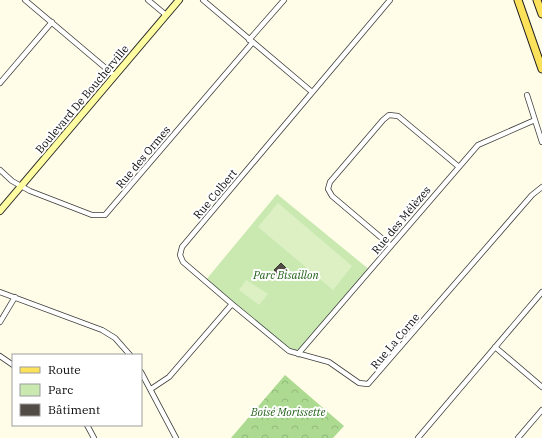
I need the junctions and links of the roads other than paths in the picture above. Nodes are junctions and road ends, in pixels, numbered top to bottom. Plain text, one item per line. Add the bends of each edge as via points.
1 (25, 0) edge
2 (148, 0) edge
3 (179, 0) edge
4 (203, 0) edge
5 (284, 0) edge
6 (390, 0) edge
7 (518, 0) edge
8 (537, 0) edge
9 (542, 14) edge
10 (166, 15) junction
11 (52, 22) junction
12 (251, 41) junction
13 (542, 69) edge
14 (115, 76) junction
15 (0, 83) edge
16 (312, 92) junction
17 (527, 95) dead end
18 (535, 120) junction
19 (542, 142) edge
20 (458, 167) junction
21 (0, 170) edge
22 (21, 186) junction
23 (542, 187) edge
24 (0, 211) edge
25 (391, 246) junction
26 (0, 292) edge
27 (542, 292) edge
28 (15, 297) junction
29 (232, 304) junction
30 (0, 322) edge
31 (496, 347) junction
32 (129, 354) edge
33 (298, 354) junction
34 (0, 356) edge
35 (12, 364) edge
36 (142, 374) edge
37 (542, 387) edge
38 (150, 389) junction
39 (542, 410) edge
40 (88, 426) edge
41 (94, 438) edge
42 (176, 438) edge
43 (418, 438) edge
44 (518, 438) edge

1 - 11 street
2 - 10 street
3 - 10 street, Boulevard De Boucherville
4 - 12 street
5 - 12 street, Rue des Ormes
6 - 16 street, Rue Colbert
7 - 13 main road
8 - 9 main road
10 - 14 street, Boulevard De Boucherville
11 - 14 street
11 - 15 street
12 - 16 street
12 - 22 street, Rue des Ormes via 107,214 92,215
14 - 22 street, Boulevard De Boucherville
16 - 29 street, Rue Colbert via 181,249 180,257 183,262
17 - 18 street
18 - 19 street
18 - 20 street, Rue des Mélèzes via 482,142
20 - 25 street, Rue des Mélèzes
20 - 25 street via 398,116 389,115 330,182 328,189 332,196
21 - 22 street, Rue des Ormes
22 - 24 street, Boulevard De Boucherville
23 - 33 street, Rue La Corne via 532,195 370,383 359,383 329,362
25 - 33 street, Rue des Mélèzes
26 - 28 street
27 - 31 street
28 - 30 street
28 - 32 street via 102,330 115,338
29 - 33 street, Rue La Corne via 290,351
29 - 38 street via 169,377
31 - 37 street
31 - 43 street
34 - 35 street
36 - 38 street
38 - 42 street
39 - 44 street
40 - 41 street

